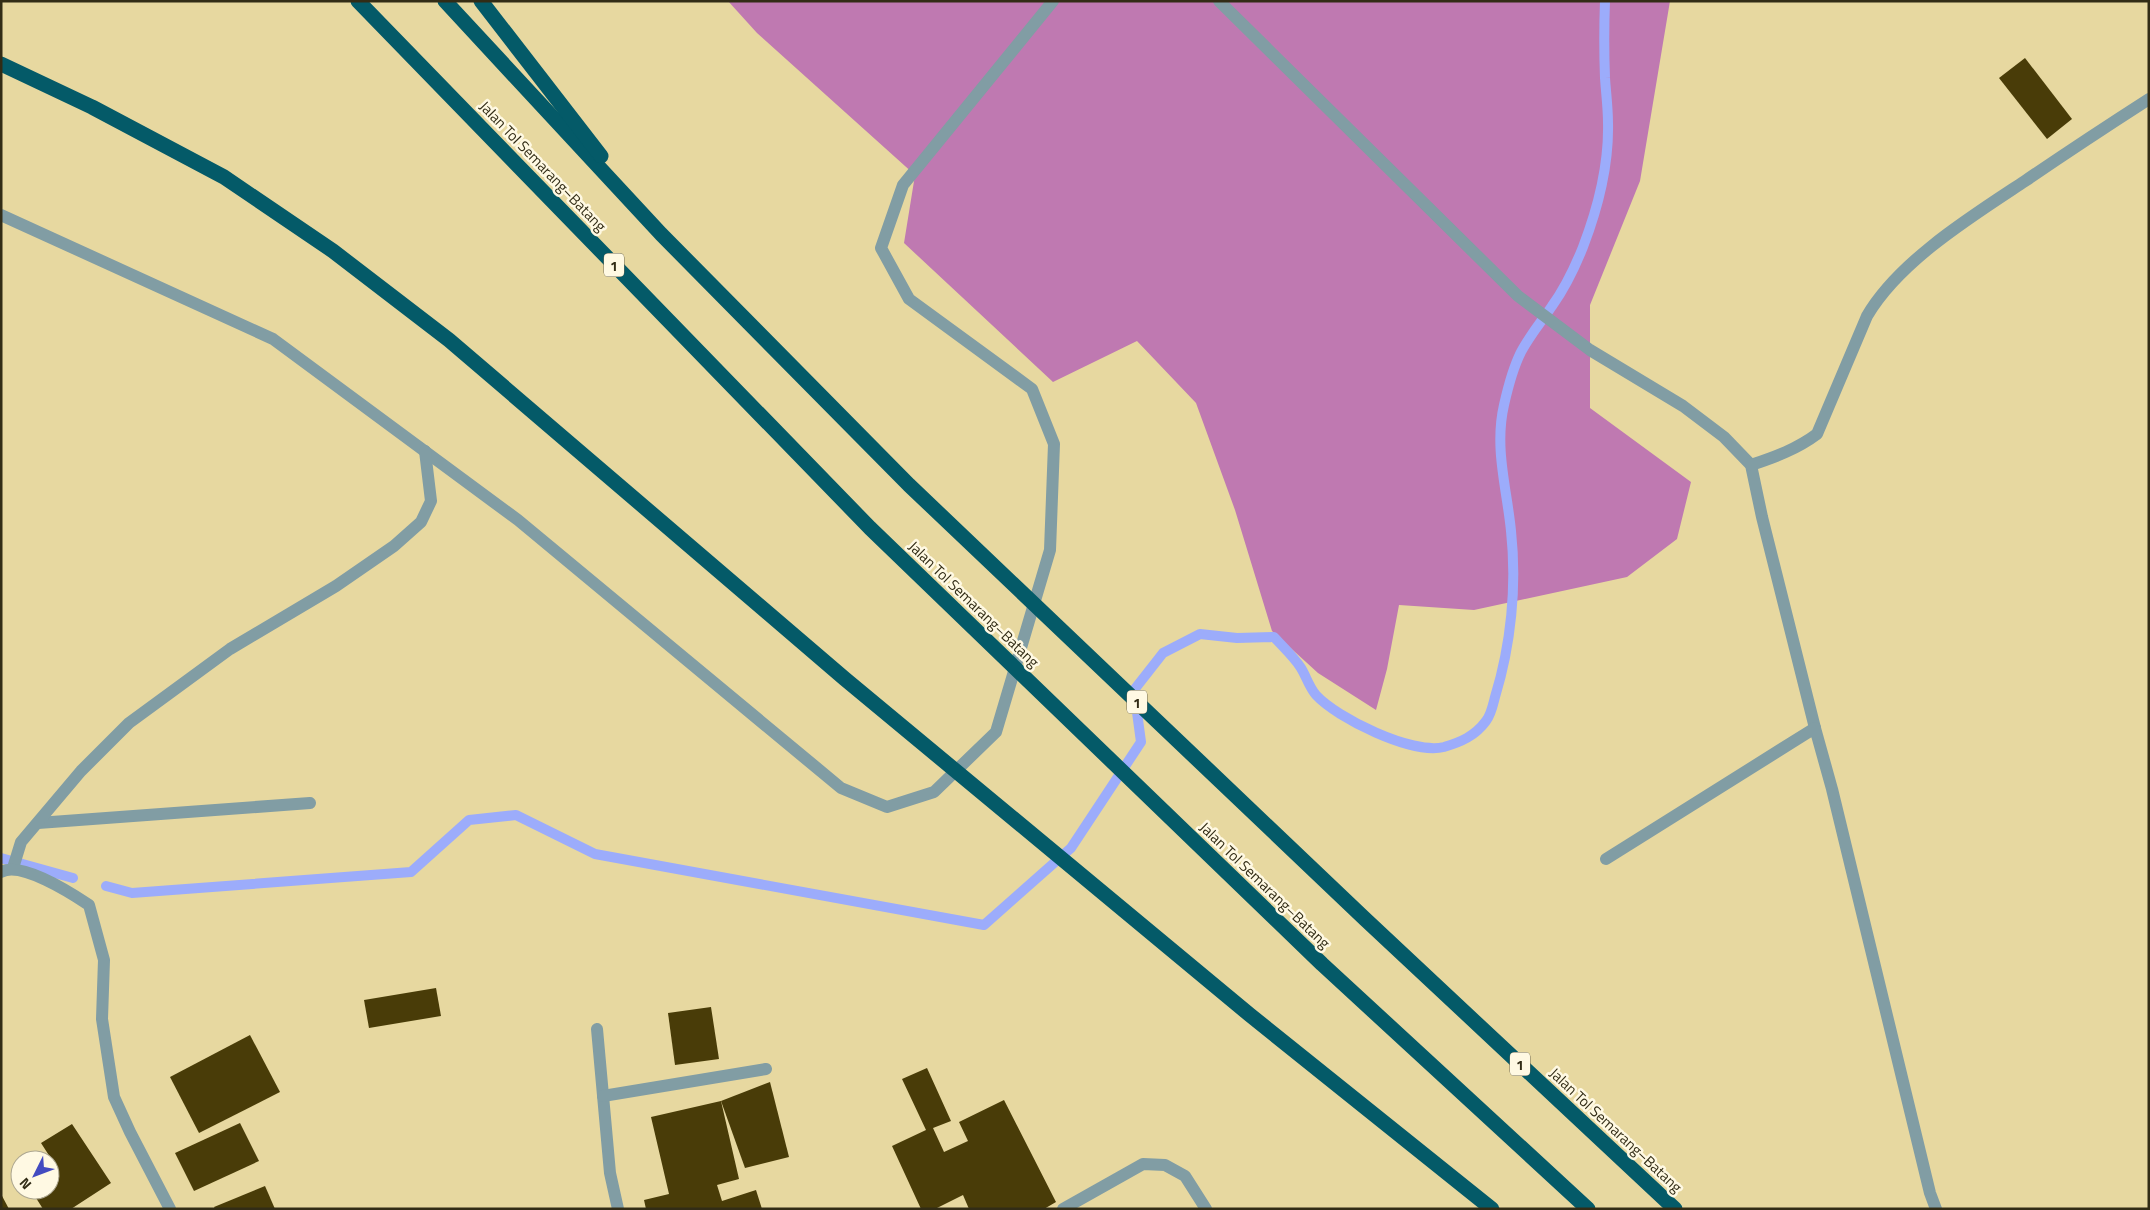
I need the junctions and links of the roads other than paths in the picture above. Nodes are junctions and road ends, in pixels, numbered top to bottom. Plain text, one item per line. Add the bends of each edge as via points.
1 (358, 1) edge
2 (445, 1) edge
3 (480, 1) edge
4 (1053, 1) edge
5 (1218, 1) edge
6 (1, 64) edge
7 (2149, 99) edge
8 (1, 215) edge
9 (662, 234) junction
10 (425, 451) junction
11 (1751, 465) junction
12 (1815, 728) junction
13 (310, 803) dead end
14 (38, 823) junction
15 (1606, 859) dead end
16 (7, 870) edge
17 (597, 1029) dead end
18 (766, 1069) dead end
19 (603, 1096) junction
20 (170, 1209) edge
21 (618, 1209) edge
22 (1063, 1209) edge
23 (1206, 1209) edge
24 (1492, 1209) edge
25 (1588, 1209) edge
26 (1675, 1209) edge
27 (1936, 1209) edge

1 - 25 highway, Jalan Tol Semarang–Batang / 1 via 870,528 1322,964
2 - 9 highway, Jalan Tol Semarang–Batang / 1
3 - 9 highway
4 - 10 street via 903,185 881,248 910,299 1032,389 1054,444 1050,550 996,732 934,792 887,807 841,788 518,520
5 - 11 street via 1518,296 1590,350 1683,406 1724,437
6 - 24 highway via 92,107 224,177 333,251 449,340 845,679 1250,1014
7 - 11 street via 1968,218 1896,276 1867,316 1817,434 1789,452
8 - 10 street via 273,339
9 - 26 highway, Jalan Tol Semarang–Batang / 1 via 909,485
10 - 14 street via 431,501 421,522 394,546 336,586 230,649 129,722 81,771
11 - 12 street
12 - 15 street
12 - 27 street
13 - 14 street
14 - 16 street via 21,842
16 - 20 street via 62,886 89,905 104,960 102,1019 114,1097
17 - 19 street
18 - 19 street
19 - 21 street via 610,1173
22 - 23 street via 1143,1164 1165,1165 1185,1176

